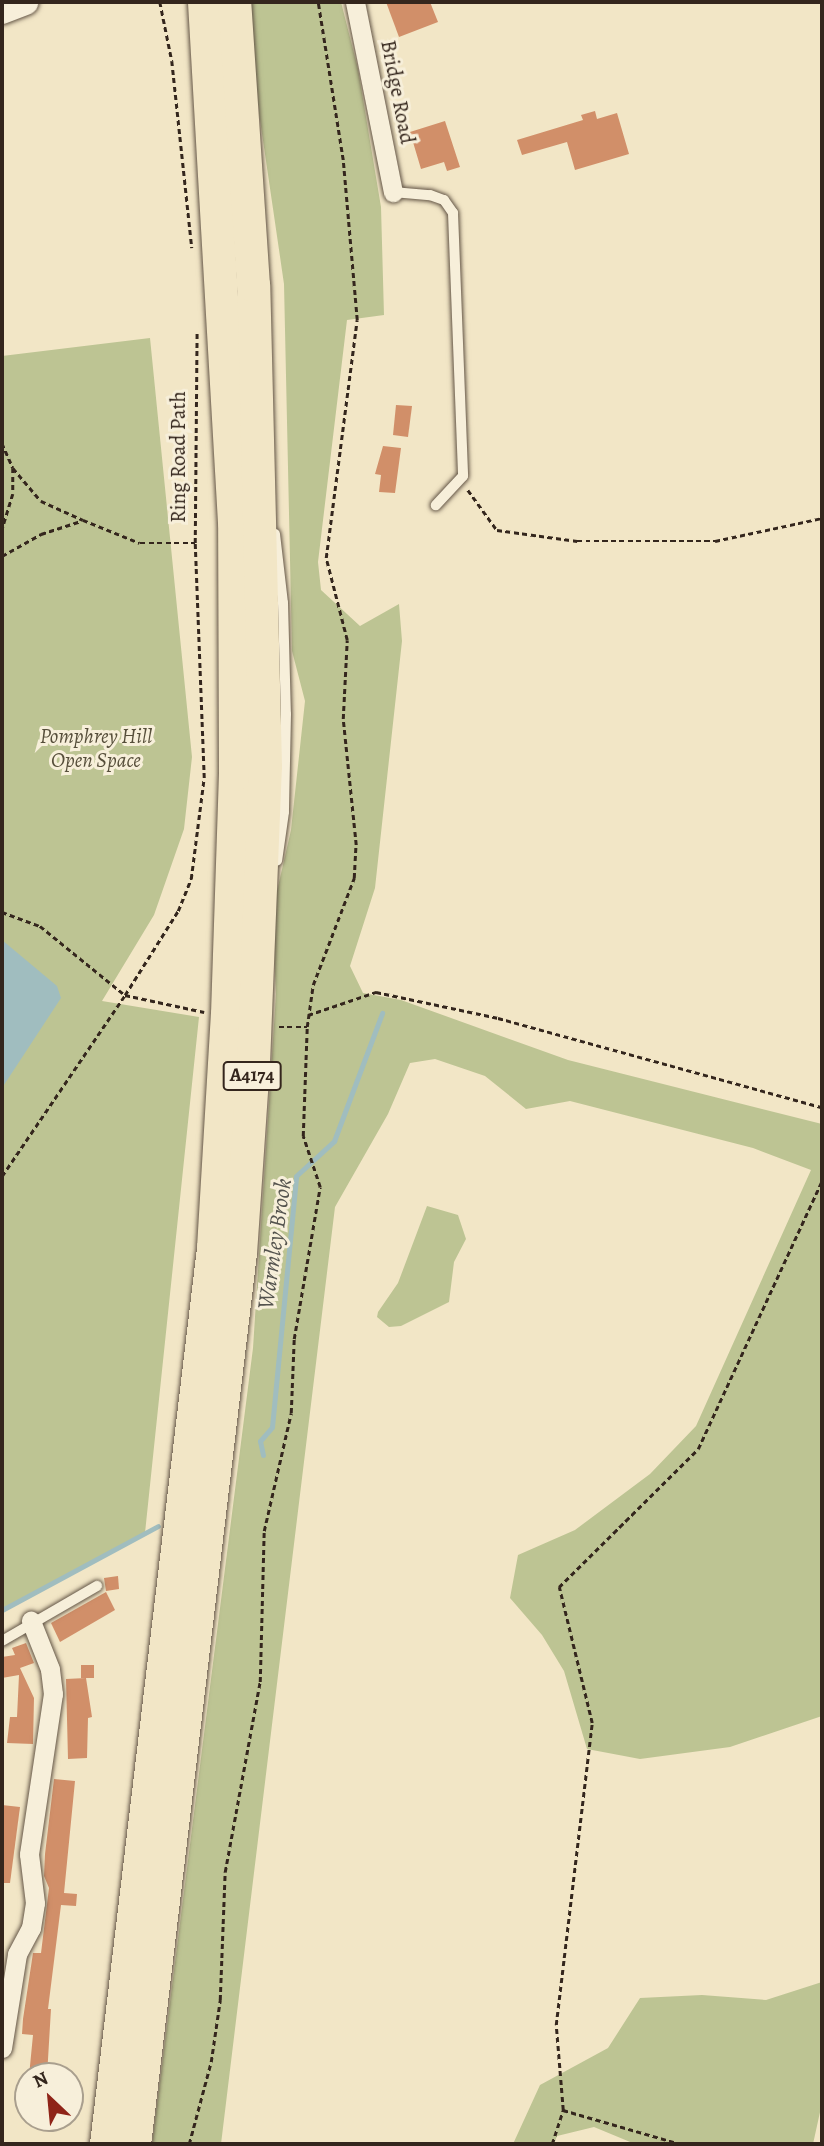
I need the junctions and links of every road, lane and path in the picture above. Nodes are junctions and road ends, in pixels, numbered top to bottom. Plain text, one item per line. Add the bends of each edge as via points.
1 (25, 2) edge
2 (160, 2) edge
3 (204, 2) edge
4 (234, 2) edge
5 (318, 2) edge
6 (355, 2) edge
7 (2, 11) edge
8 (393, 192) joint
9 (193, 259) dead end
10 (197, 322) dead end
11 (2, 443) edge
12 (13, 468) junction
13 (258, 482) junction
14 (458, 483) junction
15 (436, 505) dead end
16 (272, 513) dead end
17 (822, 518) edge
18 (83, 520) junction
19 (274, 525) dead end
20 (2, 531) edge
21 (195, 543) junction
22 (2, 556) edge
23 (275, 874) dead end
24 (273, 886) dead end
25 (2, 912) edge
26 (259, 921) junction
27 (125, 995) junction
28 (308, 1016) junction
29 (277, 1027) dead end
30 (307, 1027) junction
31 (822, 1107) edge
32 (2, 1176) edge
33 (822, 1181) edge
34 (97, 1586) dead end
35 (32, 1621) junction
36 (2, 1641) edge
37 (10, 1953) edge
38 (2, 2048) edge
39 (563, 2110) junction
40 (106, 2144) edge
41 (134, 2144) edge
42 (189, 2144) edge
43 (552, 2144) edge
44 (681, 2144) edge

1 - 7 main road
2 - 9 path via 172,61
3 - 40 highway, A4174 via 234,522 235,774 227,1014 213,1248
4 - 13 highway, A4174 via 253,285
5 - 28 path via 343,160 357,320 326,558 347,640 343,719 356,845 354,878 313,985
6 - 8 street, Bridge Road
8 - 14 lane via 430,195 444,200 453,213 463,431 463,476
10 - 21 path, Ring Road Path
11 - 12 path
12 - 18 path via 41,501
12 - 20 path via 13,494
13 - 16 lane
13 - 26 highway, A4174 via 265,766
14 - 15 lane
14 - 17 path via 470,491 497,530 577,541 715,541
18 - 21 path via 140,543
18 - 22 path via 41,534
19 - 23 lane via 283,603 286,714 284,812
21 - 27 path, Ring Road Path via 204,778 199,844 178,911
24 - 26 lane
25 - 27 path via 40,926
26 - 41 highway, A4174 via 240,1253
27 - 32 path, Ring Road Path
28 - 30 path
28 - 31 path via 376,992 498,1018
29 - 30 path
30 - 42 path via 303,1136 320,1187 294,1339 291,1413 264,1531 260,1682 225,1872 220,2000 211,2062
33 - 39 path via 698,1449 559,1587 592,1723 556,2025
34 - 35 lane
35 - 36 lane
35 - 37 street via 50,1669 53,1694 29,1854 35,1903 31,1928
37 - 38 street
39 - 43 path
39 - 44 path

